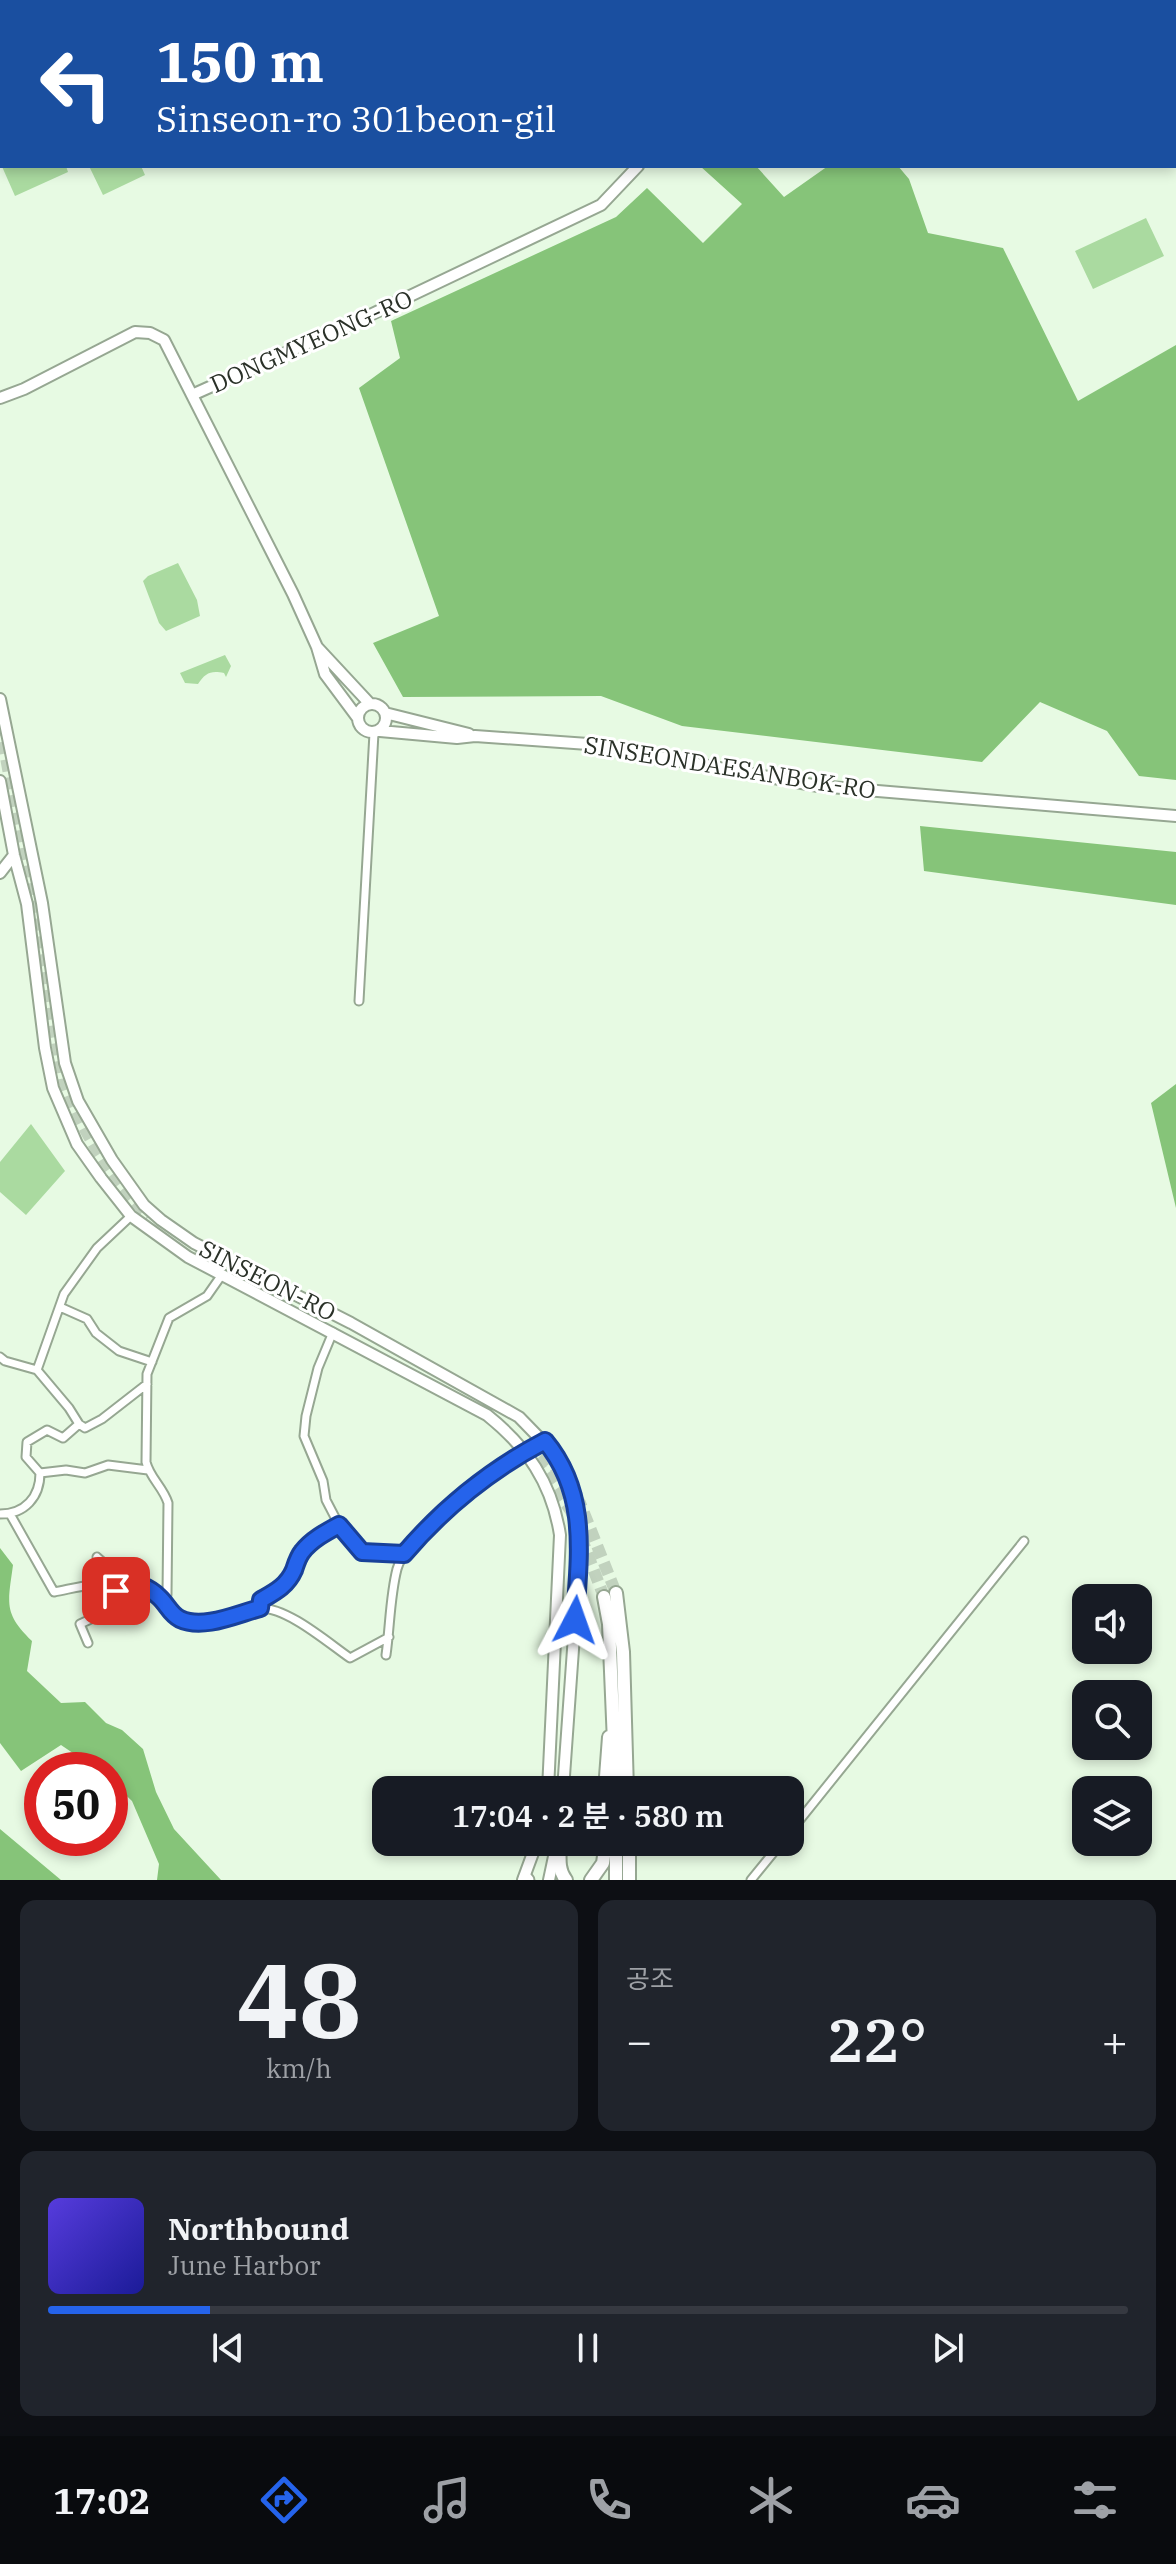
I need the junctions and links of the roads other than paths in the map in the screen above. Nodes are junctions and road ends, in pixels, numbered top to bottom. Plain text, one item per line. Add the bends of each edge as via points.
1 (636, 168) edge
2 (192, 395) junction
3 (0, 398) edge
4 (317, 647) junction
5 (0, 699) edge
6 (370, 704) junction
7 (385, 713) junction
8 (357, 717) junction
9 (377, 732) junction
10 (475, 736) junction
11 (0, 781) edge
12 (2, 801) edge
13 (1176, 816) edge
14 (14, 855) junction
15 (0, 873) edge
16 (359, 1001) dead end
17 (131, 1216) junction
18 (163, 1222) junction
19 (153, 1234) junction
20 (221, 1276) junction
21 (60, 1307) junction
22 (333, 1332) junction
23 (0, 1357) edge
24 (152, 1362) junction
25 (37, 1370) junction
26 (147, 1384) junction
27 (79, 1424) junction
28 (545, 1441) junction
29 (525, 1452) junction
30 (148, 1470) junction
31 (40, 1473) junction
32 (0, 1514) edge
33 (10, 1514) junction
34 (339, 1525) junction
35 (1024, 1541) dead end
36 (404, 1554) junction
37 (97, 1557) dead end
38 (119, 1583) junction
39 (162, 1600) junction
40 (260, 1608) junction
41 (389, 1637) junction
42 (88, 1643) dead end
43 (386, 1655) dead end
44 (613, 1694) junction
45 (549, 1776) edge
46 (564, 1776) edge
47 (606, 1776) edge
48 (616, 1776) edge
49 (627, 1776) edge
50 (804, 1815) edge
51 (532, 1856) edge
52 (555, 1856) edge
53 (560, 1856) edge
54 (604, 1856) edge
55 (616, 1856) edge
56 (629, 1856) edge
57 (771, 1856) edge
58 (525, 1879) edge
59 (549, 1880) edge
60 (566, 1880) edge
61 (591, 1880) edge
62 (616, 1880) edge
63 (629, 1880) edge
64 (751, 1880) edge

1 - 2 main road, DONGMYEONG-RO via 601,205
2 - 3 main road, DONGMYEONG-RO via 164,340 135,332
2 - 4 main road, SINSEONDAESANBOK-RO
4 - 6 main road, SINSEONDAESANBOK-RO
4 - 8 main road, SINSEONDAESANBOK-RO via 325,674
5 - 18 main road, SINSEON-RO via 42,903 72,1089 112,1160
6 - 7 main road, SINSEONDAESANBOK-RO
6 - 8 main road
7 - 9 main road via 384,726
7 - 10 main road, SINSEONDAESANBOK-RO
8 - 9 main road, SINSEONDAESANBOK-RO via 362,729
9 - 10 main road, SINSEONDAESANBOK-RO
9 - 16 street
10 - 13 main road, SINSEONDAESANBOK-RO via 588,744 818,786
11 - 12 main road, SINSEON-RO
12 - 14 main road, SINSEON-RO
14 - 15 main road
14 - 17 main road, SINSEON-RO via 27,904 53,1088 77,1144
17 - 19 main road, SINSEON-RO
17 - 21 street via 97,1248
18 - 19 main road
18 - 28 main road, SINSEON-RO via 219,1257 511,1410
19 - 20 main road, SINSEON-RO
20 - 22 main road, SINSEON-RO
20 - 24 street via 207,1296 169,1318
21 - 24 street via 87,1319 119,1351
21 - 25 street
22 - 29 main road, SINSEON-RO via 487,1415
22 - 34 street via 318,1368 304,1436
23 - 25 street
24 - 26 street
25 - 27 street
26 - 27 street via 102,1419 85,1428
26 - 30 street
27 - 31 street via 63,1438 47,1430 27,1442 26,1457
28 - 29 street
28 - 46 main road, SINSEON-RO via 567,1473 581,1537
29 - 36 street via 460,1496
29 - 45 main road, SINSEON-RO via 556,1509 560,1535
30 - 31 street via 108,1465 85,1473
30 - 39 street via 168,1503 167,1595
31 - 33 street via 40,1489 27,1506
32 - 33 street
33 - 38 street via 54,1592
34 - 36 street via 362,1552
34 - 40 street via 300,1554 279,1590 261,1600
35 - 50 street
36 - 41 street via 397,1569
37 - 38 street
38 - 39 street via 134,1582
38 - 42 street via 110,1610 80,1624
39 - 40 street via 182,1620 202,1623
40 - 41 street via 287,1615 350,1658
41 - 43 street
44 - 47 highway
44 - 48 highway
44 - 49 highway via 610,1595 623,1652
51 - 58 main road
52 - 59 main road
53 - 60 highway
54 - 61 highway
55 - 62 highway
56 - 63 highway
57 - 64 street

